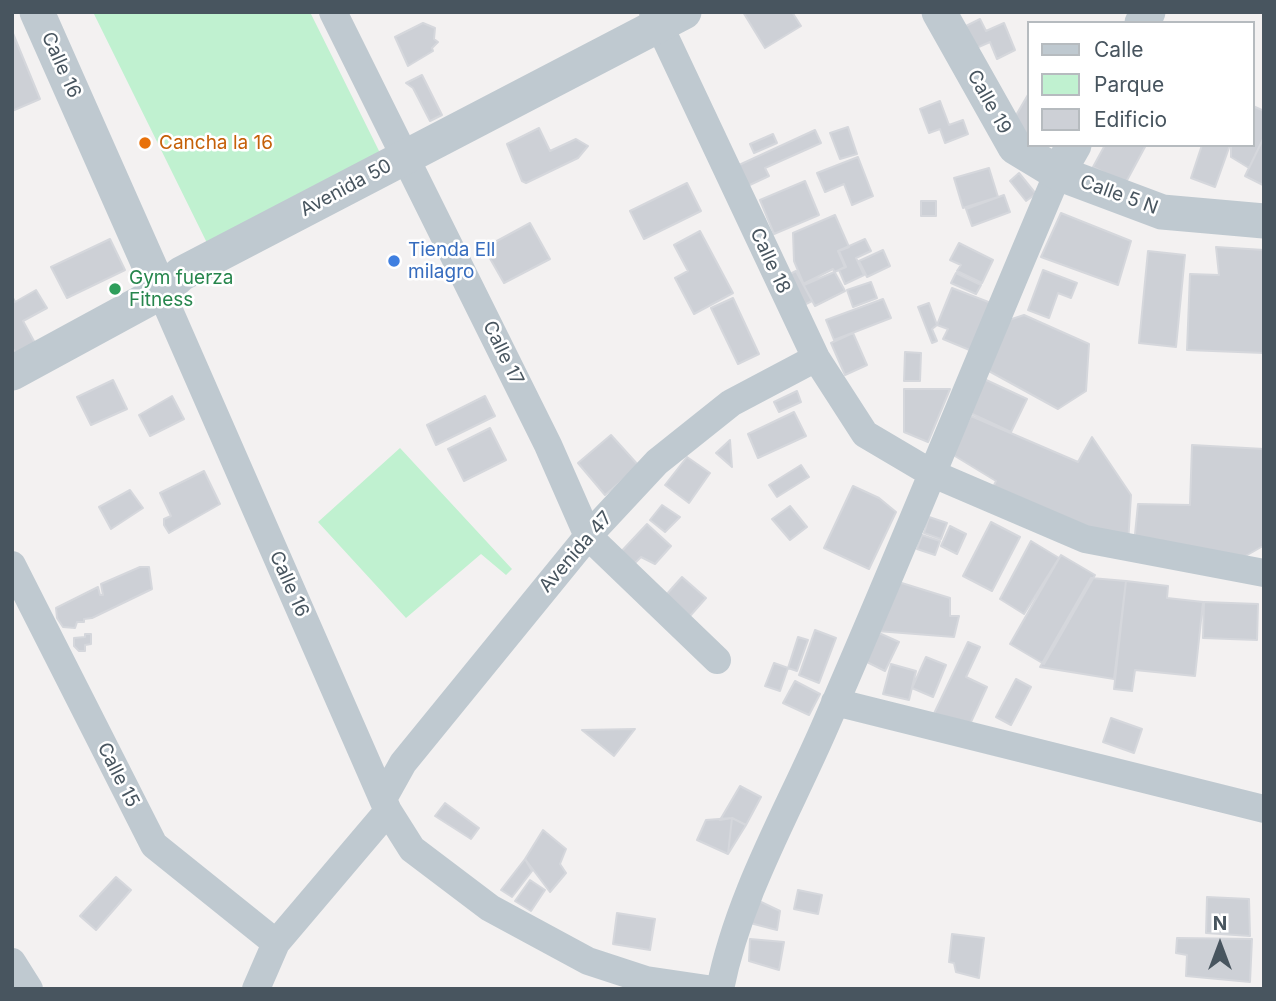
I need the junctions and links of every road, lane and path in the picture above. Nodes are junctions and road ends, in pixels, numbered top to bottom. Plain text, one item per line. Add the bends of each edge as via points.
1 (37, 12) edge
2 (333, 12) edge
3 (939, 12) edge
4 (666, 17) edge
5 (406, 157) junction
6 (1066, 159) edge
7 (1264, 221) edge
8 (161, 292) junction
9 (816, 358) junction
10 (12, 373) edge
11 (931, 473) junction
12 (587, 537) junction
13 (12, 565) edge
14 (1264, 573) edge
15 (717, 660) dead end
16 (835, 702) junction
17 (386, 804) junction
18 (1264, 809) edge
19 (276, 943) junction
20 (12, 962) edge
21 (29, 989) edge
22 (257, 989) edge
23 (707, 989) edge
24 (720, 989) edge

1 - 8 street, Calle 16
2 - 5 street, Calle 17
3 - 6 street, Calle 19 via 1015,147
4 - 5 street, Avenida 50
4 - 9 street, Calle 18
5 - 8 street, Avenida 50 via 181,274
5 - 12 street, Calle 17 via 548,446
6 - 7 street, Calle 5 N via 1162,212
6 - 11 street
8 - 10 street, Avenida 50
8 - 17 street, Calle 16
9 - 11 street, Calle 18 via 865,434
9 - 12 street, Avenida 47 via 731,403 657,462
11 - 14 street, Calle 18 via 1085,539
11 - 16 street
12 - 15 street, Calle 17
12 - 17 street, Avenida 47 via 402,763
13 - 19 street, Calle 15 via 153,845
16 - 18 street
16 - 24 street via 747,894
17 - 19 street, Avenida 47
17 - 23 street, Calle 16 via 412,849 490,908 588,961 646,980
19 - 22 street, Avenida 47
20 - 21 street

